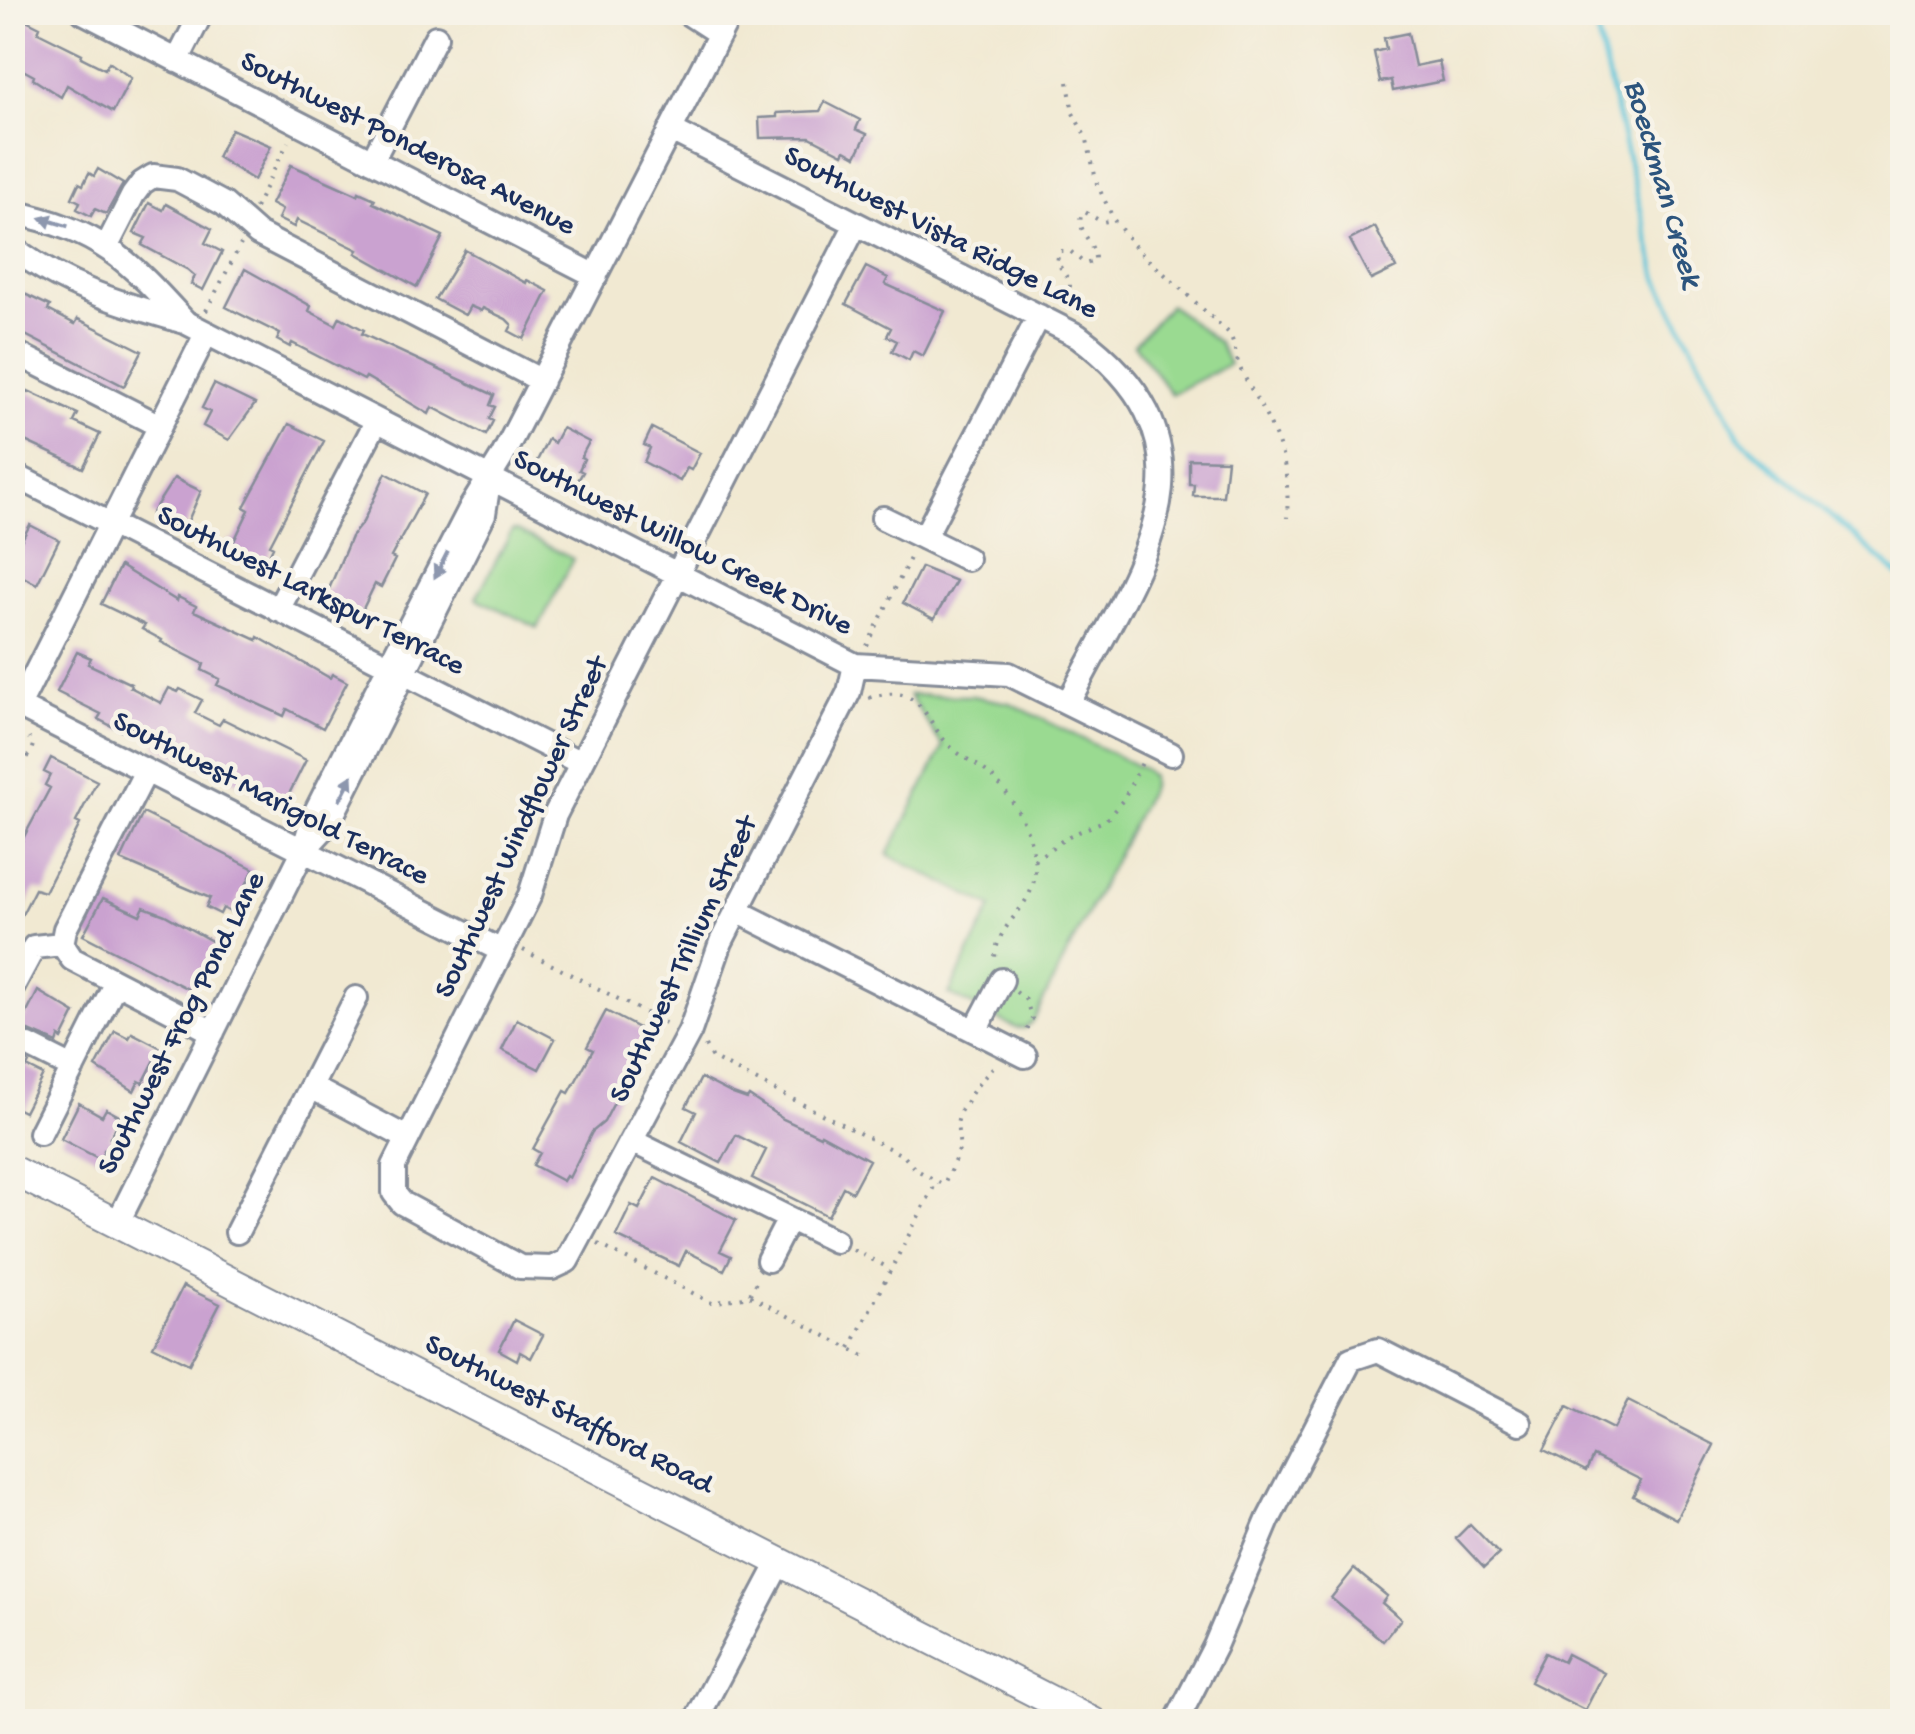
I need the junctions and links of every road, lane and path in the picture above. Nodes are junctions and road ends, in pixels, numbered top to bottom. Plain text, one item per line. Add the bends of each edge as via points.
1 (84, 12) edge
2 (202, 12) edge
3 (686, 12) edge
4 (731, 12) edge
5 (720, 34) junction
6 (436, 37) dead end
7 (177, 61) junction
8 (1068, 82) dead end
9 (671, 130) junction
10 (372, 161) junction
11 (12, 212) edge
12 (1114, 220) junction
13 (856, 224) junction
14 (107, 246) junction
15 (12, 247) edge
16 (596, 276) junction
17 (1035, 306) junction
18 (185, 322) junction
19 (206, 334) junction
20 (12, 351) edge
21 (542, 381) junction
22 (376, 422) junction
23 (160, 426) junction
24 (12, 474) edge
25 (489, 481) junction
26 (883, 518) dead end
27 (1288, 518) dead end
28 (111, 524) junction
29 (922, 537) junction
30 (967, 559) dead end
31 (677, 576) junction
32 (278, 610) junction
33 (876, 648) dead end
34 (855, 665) junction
35 (396, 670) junction
36 (1068, 702) junction
37 (16, 704) edge
38 (862, 705) dead end
39 (29, 738) dead end
40 (1162, 749) joint
41 (581, 764) junction
42 (146, 771) junction
43 (12, 772) edge
44 (303, 851) junction
45 (1034, 860) junction
46 (738, 912) junction
47 (62, 944) junction
48 (526, 944) dead end
49 (502, 951) junction
50 (1002, 980) junction
51 (116, 982) junction
52 (12, 988) edge
53 (356, 998) dead end
54 (974, 1031) junction
55 (213, 1032) junction
56 (29, 1046) dead end
57 (1021, 1054) junction
58 (677, 1056) junction
59 (73, 1068) junction
60 (311, 1086) junction
61 (40, 1133) dead end
62 (408, 1138) junction
63 (632, 1141) junction
64 (12, 1170) edge
65 (937, 1182) junction
66 (789, 1218) junction
67 (117, 1224) junction
68 (237, 1232) dead end
69 (582, 1236) junction
70 (835, 1241) joint
71 (768, 1260) joint
72 (552, 1268) joint
73 (891, 1269) junction
74 (748, 1296) junction
75 (850, 1348) junction
76 (866, 1356) dead end
77 (1520, 1423) dead end
78 (780, 1561) junction
79 (695, 1722) edge
80 (1093, 1722) edge
81 (1176, 1722) edge

1 - 7 street, Southwest Ponderosa Avenue
2 - 7 street
3 - 5 street
4 - 5 street, Southwest Frog Pond Lane
5 - 9 street, Southwest Frog Pond Lane
6 - 10 street
7 - 10 street, Southwest Ponderosa Avenue
8 - 12 path
9 - 13 street, Southwest Vista Ridge Lane
9 - 16 street, Southwest Frog Pond Lane
10 - 16 street, Southwest Ponderosa Avenue
14 -> 11 street, Southwest Willow Creek Drive via 70,227
12 - 17 path via 1081,215 1095,261 1086,264 1070,251 1059,252 1056,262 1070,289 1050,290
12 - 27 path via 1234,340 1239,367 1279,442
13 - 17 street, Southwest Vista Ridge Lane
13 - 31 street, Southwest Windflower Street
14 - 18 street, Southwest Willow Creek Drive
14 - 21 street via 142,182 153,176 177,179 234,210 258,234
15 - 18 street, Southwest Willow Creek Drive via 80,289
16 - 21 street, Southwest Frog Pond Lane
17 - 29 street
17 - 36 street, Southwest Vista Ridge Lane via 1121,372 1139,396 1162,454 1164,484 1146,551
18 - 19 street, Southwest Willow Creek Drive
19 - 22 street, Southwest Willow Creek Drive
19 - 23 street
20 - 23 street
21 - 25 street, Southwest Frog Pond Lane
22 - 25 street, Southwest Willow Creek Drive
22 - 32 street
23 - 28 street
24 - 28 street, Southwest Larkspur Terrace
25 - 31 street, Southwest Willow Creek Drive
25 - 35 street, Southwest Frog Pond Lane via 484,514
26 - 29 street
28 - 32 street, Southwest Larkspur Terrace
28 - 37 street
29 - 30 street
29 - 33 path via 864,646
31 - 34 street, Southwest Willow Creek Drive
31 - 41 street, Southwest Windflower Street
32 - 35 street, Southwest Larkspur Terrace
34 - 36 street, Southwest Willow Creek Drive via 994,671
34 - 46 street, Southwest Trillium Street via 849,692
35 - 41 street, Southwest Larkspur Terrace
35 - 44 street, Southwest Frog Pond Lane via 313,817
36 - 40 street, Southwest Willow Creek Drive
37 - 42 street, Southwest Marigold Terrace
38 - 45 path via 874,696 912,698 948,745 993,777 1014,802
39 - 43 path via 30,754
40 - 45 path via 1114,812
41 - 49 street, Southwest Windflower Street
42 - 44 street, Southwest Marigold Terrace
42 - 47 street
44 - 49 street, Southwest Marigold Terrace
44 - 55 street, Southwest Frog Pond Lane
45 - 50 path via 1033,890 998,940
46 - 54 street
46 - 58 street, Southwest Trillium Street
47 - 51 street via 72,959
47 - 52 street via 34,947
48 - 58 path via 522,952 670,1026 660,1046
49 - 62 street, Southwest Windflower Street
50 - 54 street
50 - 57 path via 1026,1000 1032,1019
51 - 55 street
51 - 59 street
53 - 60 street
54 - 57 street
55 - 67 street, Southwest Frog Pond Lane
56 - 59 street
57 - 65 path via 1007,1071 996,1065 968,1096 957,1124 956,1162 944,1185
58 - 63 street, Southwest Trillium Street
58 - 65 path via 694,1063 704,1044 712,1058 904,1156
59 - 61 street
60 - 62 street
60 - 68 street
62 - 72 street, Southwest Windflower Street via 394,1166 394,1193 412,1211 520,1267
63 - 66 street
63 - 69 street, Southwest Trillium Street
64 - 67 main road, Southwest Stafford Road
65 - 73 path
66 - 70 street
66 - 71 street
67 - 78 main road, Southwest Stafford Road
69 - 72 street, Southwest Trillium Street via 567,1261
69 - 74 path via 712,1302
70 - 73 path
71 - 74 path
73 - 75 path
74 - 75 path
75 - 76 path
77 - 81 street via 1378,1350 1351,1359
78 - 79 street
78 - 80 main road, Southwest Stafford Road

